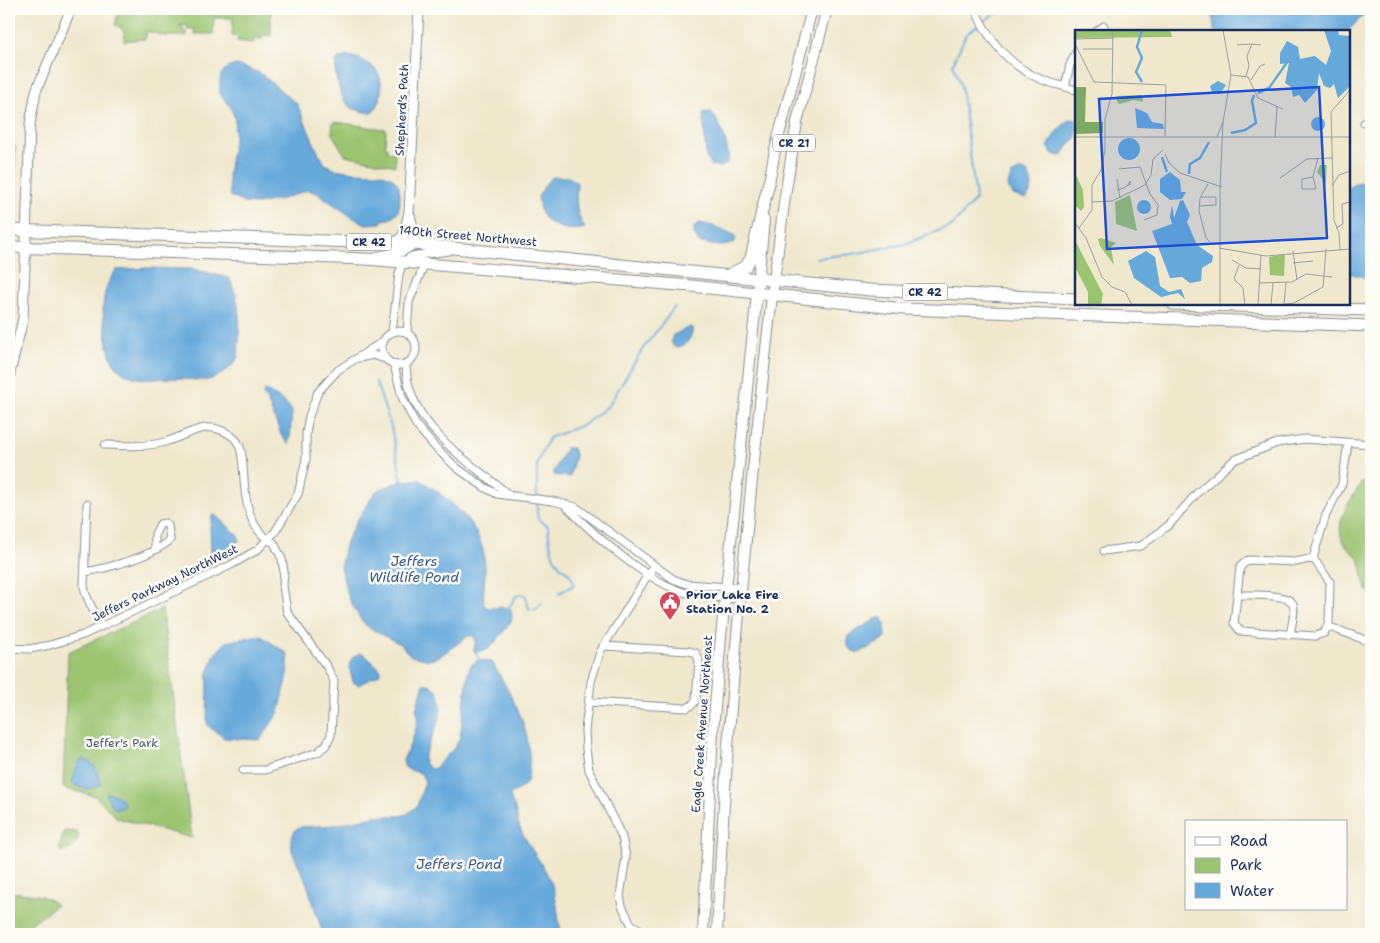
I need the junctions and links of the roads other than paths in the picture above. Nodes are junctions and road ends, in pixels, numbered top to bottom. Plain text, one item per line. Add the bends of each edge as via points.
1 (71, 9) edge
2 (419, 9) edge
3 (812, 9) edge
4 (827, 9) edge
5 (974, 9) edge
6 (1104, 26) dead end
7 (1098, 30) edge
8 (1075, 54) edge
9 (1065, 87) junction
10 (1075, 90) edge
11 (769, 182) junction
12 (409, 212) junction
13 (9, 230) edge
14 (27, 230) junction
15 (394, 243) junction
16 (414, 244) junction
17 (9, 247) edge
18 (26, 248) junction
19 (463, 249) junction
20 (366, 259) junction
21 (403, 262) junction
22 (425, 263) junction
23 (728, 274) junction
24 (759, 278) junction
25 (774, 280) junction
26 (757, 293) junction
27 (772, 296) junction
28 (1075, 299) edge
29 (1206, 305) edge
30 (1371, 310) edge
31 (1371, 326) edge
32 (392, 332) junction
33 (407, 333) junction
34 (382, 342) junction
35 (356, 358) junction
36 (385, 359) junction
37 (406, 364) junction
38 (394, 365) junction
39 (9, 377) edge
40 (1348, 443) junction
41 (104, 444) dead end
42 (1371, 444) edge
43 (508, 495) junction
44 (87, 504) dead end
45 (566, 505) junction
46 (268, 540) junction
47 (156, 550) dead end
48 (1104, 551) dead end
49 (1313, 558) junction
50 (654, 564) junction
51 (85, 572) junction
52 (648, 574) junction
53 (725, 592) junction
54 (740, 593) junction
55 (1237, 595) junction
56 (1328, 626) junction
57 (101, 627) junction
58 (1290, 635) junction
59 (1371, 642) edge
60 (604, 646) junction
61 (9, 648) edge
62 (589, 702) junction
63 (242, 770) dead end
64 (646, 933) edge
65 (703, 934) edge
66 (717, 934) edge

1 - 14 street via 36,91 30,124
2 - 12 street, Shepherd's Path
3 - 11 main road, CR 21
4 - 25 main road, CR 21 via 797,122
5 - 9 street via 995,45 1008,58 1035,76
6 - 7 street
8 - 9 street
9 - 10 street
11 - 23 highway via 751,258 746,266
11 - 24 main road, CR 21
12 - 15 street, Shepherd's Path via 403,236
12 - 16 street, Shepherd's Path
13 - 14 highway, 140th Street Northwest / CR 42
14 - 15 highway, 140th Street Northwest / CR 42
14 - 18 street
15 - 16 highway, 140th Street Northwest / CR 42
16 - 19 highway, 140th Street Northwest / CR 42
16 - 20 street
17 - 18 highway, CR 42
18 - 20 highway, CR 42
18 - 39 street via 23,319
19 - 21 street via 412,256
19 - 23 highway, 140th Street Northwest / CR 42
20 - 21 highway, CR 42
21 - 22 highway, CR 42
21 - 32 street
22 - 26 highway, CR 42
22 - 33 street via 409,302
23 - 24 highway, 140th Street Northwest / CR 42
24 - 25 highway, 140th Street Northwest / CR 42
24 - 26 main road, Eagle Creek Avenue Northeast / CR 21
25 - 27 main road, CR 21
25 - 28 highway, CR 42 via 870,290
26 - 27 highway, CR 42
26 - 53 main road, Eagle Creek Avenue Northeast / CR 21
27 - 31 highway, CR 42 via 967,312
27 - 54 main road, CR 21
29 - 30 highway
32 - 33 street
32 - 34 street
33 - 37 street via 416,346 414,356
34 - 35 street, Jeffers Parkway NorthWest
34 - 36 street
35 - 36 street via 372,355
35 - 46 street, Jeffers Parkway NorthWest via 338,370 318,392 309,416 306,460 298,494
36 - 38 street
37 - 38 street
37 - 43 street via 410,391 440,438
38 - 43 street via 402,397 416,425 434,446 484,487 497,494
40 - 42 street
40 - 48 street via 1305,439 1278,443 1234,460 1198,492 1170,526 1142,546
40 - 49 street via 1342,484 1326,515
41 - 46 street via 164,442 206,428 226,433 237,441 242,455 248,512
43 - 45 street
44 - 51 street
45 - 50 street via 576,507
45 - 52 street via 592,532
46 - 57 street, Jeffers Parkway NorthWest via 232,565
46 - 63 street via 274,542 282,559 287,612 334,681 331,735 318,752 265,770
47 - 51 street via 126,562
49 - 55 street via 1296,562 1248,560 1240,568
49 - 56 street via 1330,582
50 - 52 street
50 - 53 street via 673,579
51 - 57 street via 86,595
52 - 53 street via 689,594
52 - 60 street
53 - 54 street
53 - 65 main road, Eagle Creek Avenue Northeast / CR 21 via 713,730
54 - 66 main road, CR 21 via 728,726
55 - 58 street via 1234,623 1240,632
55 - 58 street via 1283,597 1292,602
56 - 58 street via 1324,633 1316,636
56 - 59 street
57 - 61 street, Jeffers Parkway NorthWest via 50,645
60 - 62 street via 591,682
60 - 62 street via 696,653 699,660 696,700 687,708
62 - 64 street via 585,730 589,770 622,837 626,857 620,896 622,906 631,924

